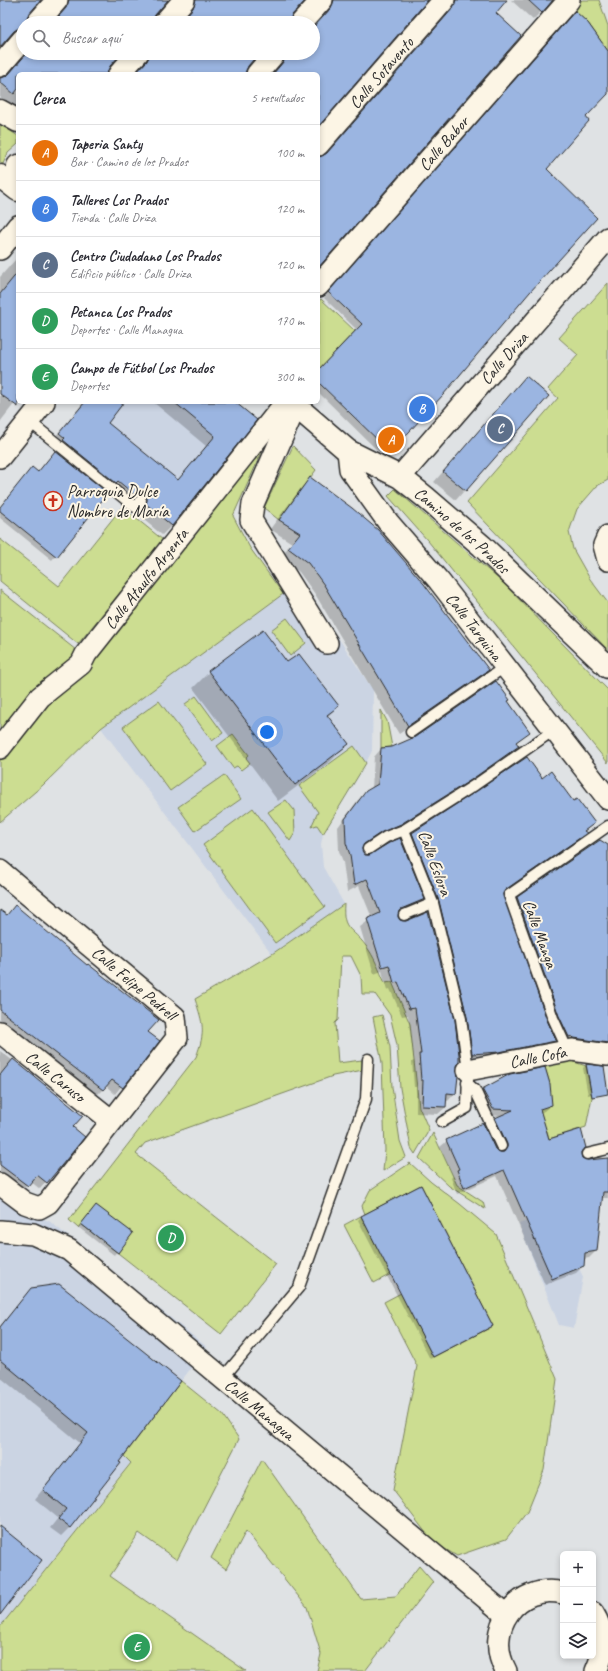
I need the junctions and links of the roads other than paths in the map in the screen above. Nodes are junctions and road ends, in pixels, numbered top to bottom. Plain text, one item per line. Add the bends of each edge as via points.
1 (57, 0) edge
2 (184, 0) edge
3 (322, 0) edge
4 (444, 0) edge
5 (570, 0) edge
6 (43, 16) edge
7 (170, 16) edge
8 (308, 16) edge
9 (16, 47) edge
10 (132, 60) edge
11 (269, 60) edge
12 (0, 66) edge
13 (121, 72) edge
14 (259, 72) edge
15 (0, 111) edge
16 (16, 120) edge
17 (320, 143) edge
18 (0, 176) edge
19 (16, 188) edge
20 (16, 229) edge
21 (608, 238) edge
22 (0, 249) edge
23 (320, 284) edge
24 (42, 404) edge
25 (294, 404) edge
26 (29, 421) junction
27 (348, 451) junction
28 (0, 458) edge
29 (400, 477) junction
30 (141, 500) dead end
31 (608, 536) edge
32 (608, 560) edge
33 (327, 643) dead end
34 (506, 666) junction
35 (608, 667) edge
36 (554, 730) junction
37 (411, 732) dead end
38 (0, 748) edge
39 (608, 799) edge
40 (608, 826) edge
41 (404, 830) junction
42 (368, 849) dead end
43 (1, 874) edge
44 (433, 903) junction
45 (404, 915) dead end
46 (0, 1032) edge
47 (568, 1051) junction
48 (608, 1056) edge
49 (368, 1060) dead end
50 (468, 1077) junction
51 (112, 1120) junction
52 (442, 1122) dead end
53 (502, 1146) dead end
54 (608, 1149) edge
55 (587, 1154) dead end
56 (0, 1184) edge
57 (0, 1231) edge
58 (222, 1379) junction
59 (560, 1593) edge
60 (608, 1607) edge
61 (596, 1611) edge
62 (506, 1615) junction
63 (596, 1617) edge
64 (602, 1663) edge
65 (506, 1671) edge

1 - 6 street
2 - 7 street
3 - 8 street
4 - 17 street, Calle Sotavento
5 - 23 street, Calle Babor
9 - 12 street
10 - 13 street
11 - 14 street
15 - 16 main road
18 - 19 main road
20 - 22 street
21 - 29 street, Calle Driza
24 - 26 street
25 - 27 main road, Camino de los Prados
25 - 33 street via 253,504 251,520
25 - 38 street, Calle Ataulfo Argenta via 86,654 81,664 40,697
26 - 28 street
26 - 30 lane via 135,506
27 - 29 main road, Camino de los Prados
27 - 34 street, Calle Tarquina via 350,469 388,522 439,580
29 - 35 main road, Camino de los Prados via 482,546
31 - 32 street via 604,545
34 - 36 street, Calle Tarquina
34 - 37 lane
36 - 39 street, Calle Tarquina
36 - 41 lane, Calle Eslora
40 - 47 lane, Calle Manga via 509,895 553,1018
41 - 42 lane via 386,837
41 - 44 lane, Calle Eslora
43 - 51 street, Calle Felipe Pedrell via 175,1016 177,1038
44 - 45 lane
44 - 50 lane, Calle Eslora via 460,1019
46 - 51 street, Calle Caruso
47 - 48 street, Calle Cofa
47 - 50 street, Calle Cofa
49 - 58 lane via 366,1099 299,1287
50 - 52 lane, Calle Eslora via 467,1108
50 - 53 lane, Calle Eslora
51 - 56 street, Calle Felipe Pedrell via 48,1203 39,1208 25,1203
54 - 55 lane
57 - 58 street, Calle Managua via 33,1234 69,1250
58 - 62 street, Calle Managua
59 - 62 street via 549,1591 526,1597 515,1604
60 - 61 street
62 - 65 street via 498,1638 501,1663
63 - 64 street via 603,1634

